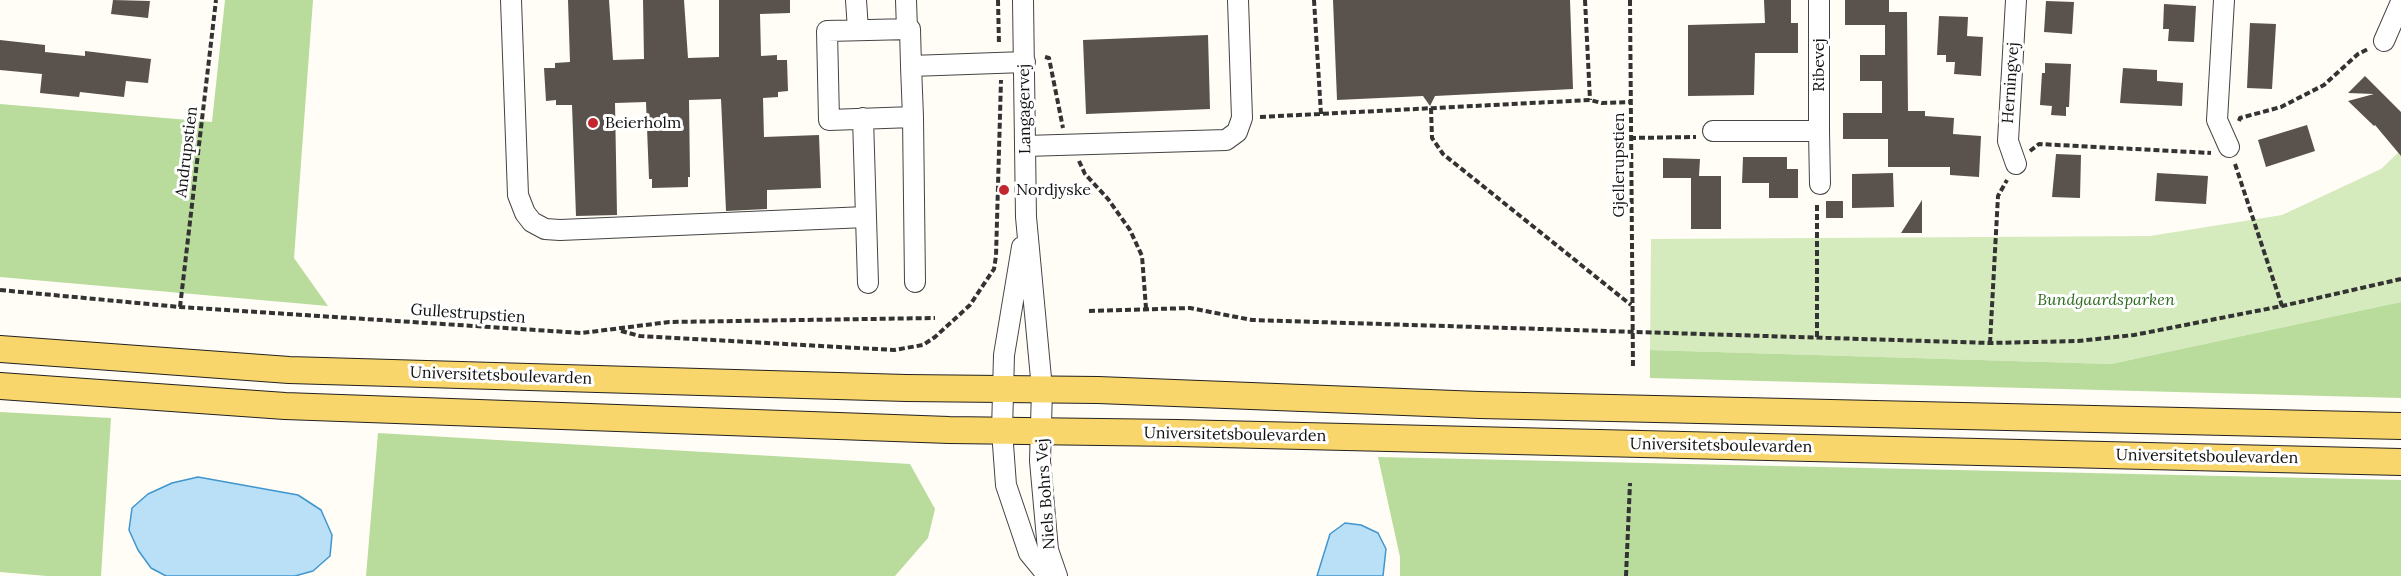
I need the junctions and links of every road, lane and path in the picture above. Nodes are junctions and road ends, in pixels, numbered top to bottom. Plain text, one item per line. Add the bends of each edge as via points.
1 (216, 0) edge
2 (511, 0) edge
3 (856, 0) edge
4 (906, 0) edge
5 (998, 0) edge
6 (1023, 0) edge
7 (1238, 0) edge
8 (1314, 0) edge
9 (1585, 0) edge
10 (1630, 0) edge
11 (1819, 0) edge
12 (2016, 0) edge
13 (2224, 0) edge
14 (2401, 2) edge
15 (907, 28) junction
16 (858, 30) junction
17 (2384, 40) joint
18 (1045, 57) dead end
19 (1024, 62) junction
20 (999, 63) junction
21 (912, 66) junction
22 (1590, 100) junction
23 (1630, 102) junction
24 (1431, 108) junction
25 (1321, 114) junction
26 (913, 117) junction
27 (863, 118) junction
28 (1242, 118) junction
29 (1713, 131) joint
30 (1820, 131) junction
31 (1630, 138) junction
32 (1071, 144) junction
33 (1025, 146) junction
34 (2229, 147) junction
35 (2016, 164) junction
36 (1820, 184) joint
37 (866, 217) junction
38 (1026, 217) junction
39 (2401, 279) edge
40 (915, 282) dead end
41 (868, 283) dead end
42 (0, 290) edge
43 (1632, 305) junction
44 (2282, 306) junction
45 (180, 307) junction
46 (1146, 308) junction
47 (1089, 311) dead end
48 (935, 318) dead end
49 (617, 330) junction
50 (1632, 330) junction
51 (1817, 336) junction
52 (1990, 342) junction
53 (0, 349) edge
54 (1633, 367) dead end
55 (0, 387) edge
56 (1042, 410) junction
57 (1003, 411) junction
58 (2401, 426) edge
59 (2401, 462) edge
60 (1630, 483) dead end
61 (1048, 576) edge
62 (1057, 576) edge
63 (1626, 576) edge

1 - 45 path, Andrupstien
2 - 37 street via 519,195 532,222 545,229 560,230
3 - 16 street
4 - 15 street
5 - 20 path
6 - 19 street, Langagervej
7 - 28 street
8 - 25 path
9 - 22 path
10 - 23 path, Gjellerupstien
11 - 30 street, Ribevej
12 - 35 street, Herningvej via 2008,141
13 - 34 street via 2217,120
14 - 17 street
15 - 16 street
15 - 21 street
16 - 27 street via 827,31 830,120
17 - 34 path via 2358,54 2325,85 2281,107 2240,118
18 - 32 path via 1049,58 1064,135
19 - 20 street
19 - 33 street, Langagervej
20 - 21 street
20 - 49 path via 1002,85 994,269 952,323 923,345 894,350 640,336
21 - 26 street
22 - 23 path
22 - 24 path
23 - 31 path, Gjellerupstien
24 - 25 path
24 - 43 path via 1432,138 1443,154
25 - 28 path
26 - 27 street
26 - 40 street
27 - 37 street
28 - 32 street via 1237,132 1226,140
29 - 30 street
29 - 31 path via 1708,137
30 - 36 street, Ribevej
31 - 43 path, Gjellerupstien
32 - 33 street
32 - 46 path via 1085,174 1124,222 1142,256
33 - 38 street, Langagervej
34 - 35 path via 2208,154 2039,144
34 - 44 path
35 - 52 path via 1998,196
36 - 51 path
37 - 41 street
38 - 56 street, Langagervej
38 - 57 street, Langagervej via 1004,356
39 - 44 path
42 - 45 path, Gullestrupstien
43 - 50 path, Gjellerupstien
44 - 52 path via 2134,335 2078,341
45 - 49 path, Gullestrupstien via 582,333
46 - 47 path
46 - 50 path via 1190,308 1252,320
48 - 49 path, Gullestrupstien via 669,322
50 - 51 path
50 - 54 path, Gjellerupstien
51 - 52 path
53 - 57 main road, Universitetsboulevarden via 289,370 906,388
55 - 57 main road via 285,406
56 - 57 main road
56 - 57 main road
56 - 58 main road via 1480,405
56 - 59 main road, Universitetsboulevarden
56 - 62 street, Niels Bohrs Vej via 1040,461 1048,550
57 - 61 street, Niels Bohrs Vej via 1006,485 1029,553
60 - 63 path

